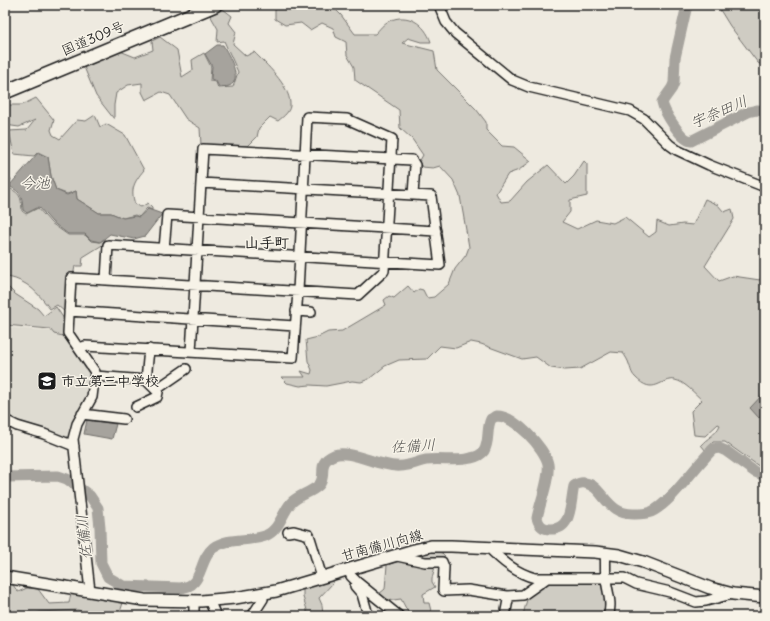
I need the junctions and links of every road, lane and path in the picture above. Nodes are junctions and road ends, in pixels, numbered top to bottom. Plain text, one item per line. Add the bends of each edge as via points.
1 (196, 5) edge
2 (215, 5) edge
3 (439, 5) edge
4 (5, 84) edge
5 (5, 92) edge
6 (306, 154) junction
7 (391, 159) junction
8 (201, 183) junction
9 (765, 187) edge
10 (304, 188) junction
11 (389, 193) junction
12 (413, 195) junction
13 (199, 217) junction
14 (302, 223) junction
15 (387, 228) junction
16 (436, 231) junction
17 (164, 249) junction
18 (197, 251) junction
19 (300, 257) junction
20 (385, 262) junction
21 (106, 280) junction
22 (195, 285) junction
23 (298, 291) junction
24 (69, 311) junction
25 (296, 311) junction
26 (311, 312) dead end
27 (193, 319) junction
28 (295, 326) junction
29 (79, 348) junction
30 (149, 349) junction
31 (191, 352) junction
32 (186, 369) dead end
33 (95, 376) junction
34 (146, 380) junction
35 (157, 389) junction
36 (136, 407) dead end
37 (82, 414) junction
38 (124, 419) dead end
39 (9, 422) dead end
40 (74, 446) junction
41 (288, 532) dead end
42 (488, 547) junction
43 (606, 553) junction
44 (393, 556) junction
45 (348, 571) junction
46 (5, 577) edge
47 (322, 577) junction
48 (548, 578) junction
49 (606, 578) junction
50 (90, 591) junction
51 (262, 594) junction
52 (733, 594) junction
53 (507, 596) junction
54 (765, 597) edge
55 (209, 600) junction
56 (194, 601) junction
57 (393, 614) edge
58 (368, 615) dead end
59 (194, 616) edge
60 (216, 616) edge
61 (252, 616) edge
62 (505, 616) edge
63 (608, 616) edge

1 - 4 highway, 国道309号
2 - 5 highway, 国道309号
3 - 9 street via 446,22 455,33 512,80 528,87 630,111 644,119 677,150
6 - 7 street
6 - 7 street via 308,117 347,119 392,139
6 - 8 street via 203,149
6 - 10 street
7 - 11 street
7 - 12 street via 412,160 415,165
8 - 10 street
8 - 13 street
10 - 11 street
10 - 14 street
11 - 12 street
11 - 15 street
12 - 16 street via 431,196
13 - 14 street
13 - 17 street via 167,215
13 - 18 street
14 - 15 street
14 - 19 street
15 - 16 street
15 - 20 street
16 - 20 street via 440,265
17 - 18 street
17 - 21 street via 108,246
18 - 19 street
18 - 22 street
19 - 20 street
19 - 23 street
20 - 23 street via 384,271 358,295
21 - 22 street
21 - 24 street via 71,278
22 - 23 street
22 - 27 street
23 - 25 street
24 - 27 street
24 - 29 street via 68,333
25 - 26 street
25 - 28 street
27 - 28 street
27 - 31 street
28 - 31 street via 294,358
29 - 30 street via 85,346
29 - 33 street
30 - 31 street
30 - 34 street
32 - 35 street
33 - 34 street
33 - 37 street via 92,397
34 - 35 street
35 - 36 street via 157,397
37 - 38 street
37 - 40 street via 75,430
39 - 40 street
40 - 50 street
41 - 47 street via 309,535
42 - 43 main road, 甘南備川向線
42 - 44 main road, 甘南備川向線 via 431,546
42 - 48 street via 505,564 528,576
43 - 49 street
43 - 52 main road, 甘南備川向線 via 631,558
44 - 45 main road, 甘南備川向線
44 - 53 street via 425,562 442,562 444,591 468,590
45 - 47 main road, 甘南備川向線
45 - 57 street via 356,582
45 - 58 street via 346,576 362,594
46 - 50 main road, 甘南備川向線
47 - 51 main road, 甘南備川向線
48 - 49 street
48 - 53 street via 523,595
49 - 52 street via 624,578 696,602
49 - 63 street via 610,605
50 - 56 main road, 甘南備川向線 via 144,600
51 - 55 main road, 甘南備川向線
51 - 61 street via 263,599
52 - 54 main road, 甘南備川向線
53 - 62 street
55 - 56 main road, 甘南備川向線
55 - 60 street
56 - 59 street

